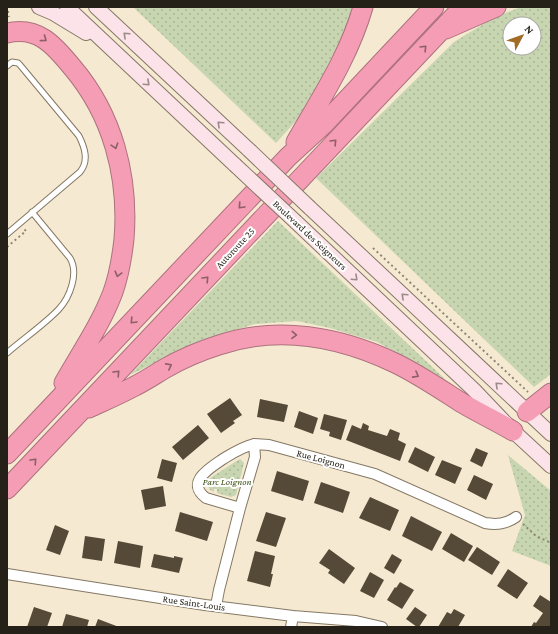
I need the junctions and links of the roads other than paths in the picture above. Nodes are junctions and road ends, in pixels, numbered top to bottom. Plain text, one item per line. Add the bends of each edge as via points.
1 (39, 7) edge
2 (67, 7) edge
3 (96, 7) edge
4 (363, 7) edge
5 (434, 7) edge
6 (463, 7) edge
7 (496, 7) edge
8 (439, 31) junction
9 (7, 33) edge
10 (108, 47) junction
11 (7, 66) edge
12 (288, 157) junction
13 (32, 212) junction
14 (7, 234) edge
15 (7, 353) edge
16 (551, 393) edge
17 (48, 410) junction
18 (80, 412) junction
19 (527, 412) junction
20 (513, 431) junction
21 (551, 434) edge
22 (254, 444) junction
23 (7, 454) edge
24 (551, 466) edge
25 (7, 489) edge
26 (240, 508) junction
27 (516, 517) road end
28 (7, 574) edge
29 (216, 606) junction
30 (293, 616) junction
31 (291, 627) edge
32 (382, 627) edge

1 - 10 main road
2 - 10 main road, Boulevard des Seigneurs
19 -> 3 main road, Boulevard des Seigneurs, bridge
4 - 12 highway via 341,64
5 - 12 highway via 324,124
6 - 8 highway, Autoroute 25
7 - 8 highway
18 -> 8 highway, Autoroute 25
9 -> 17 highway via 21,31 36,34 75,70 106,120 117,151 123,182 124,235 120,268 113,291 98,325
10 -> 20 main road, Boulevard des Seigneurs, bridge via 468,385
11 - 13 lane via 12,62 18,62 77,134 85,152 85,164 80,172
12 -> 17 highway
13 - 14 lane
13 - 15 lane via 70,258 74,265 74,278 59,310
16 - 19 highway
17 - 23 highway
18 -> 20 highway via 206,349 234,340 285,335 323,338 378,356 415,374
25 -> 18 highway, Autoroute 25
19 - 21 main road, Boulevard des Seigneurs
20 - 24 main road, Boulevard des Seigneurs
22 - 26 street via 255,457
22 - 26 street via 206,470 199,480 199,490 206,498
22 - 27 street, Rue Loignon via 269,444 375,474 485,523 502,524
26 - 29 street
28 - 29 street, Rue Saint-Louis
29 - 30 street, Rue Saint-Louis
30 - 31 street
30 - 32 street, Rue Saint-Louis via 356,621

